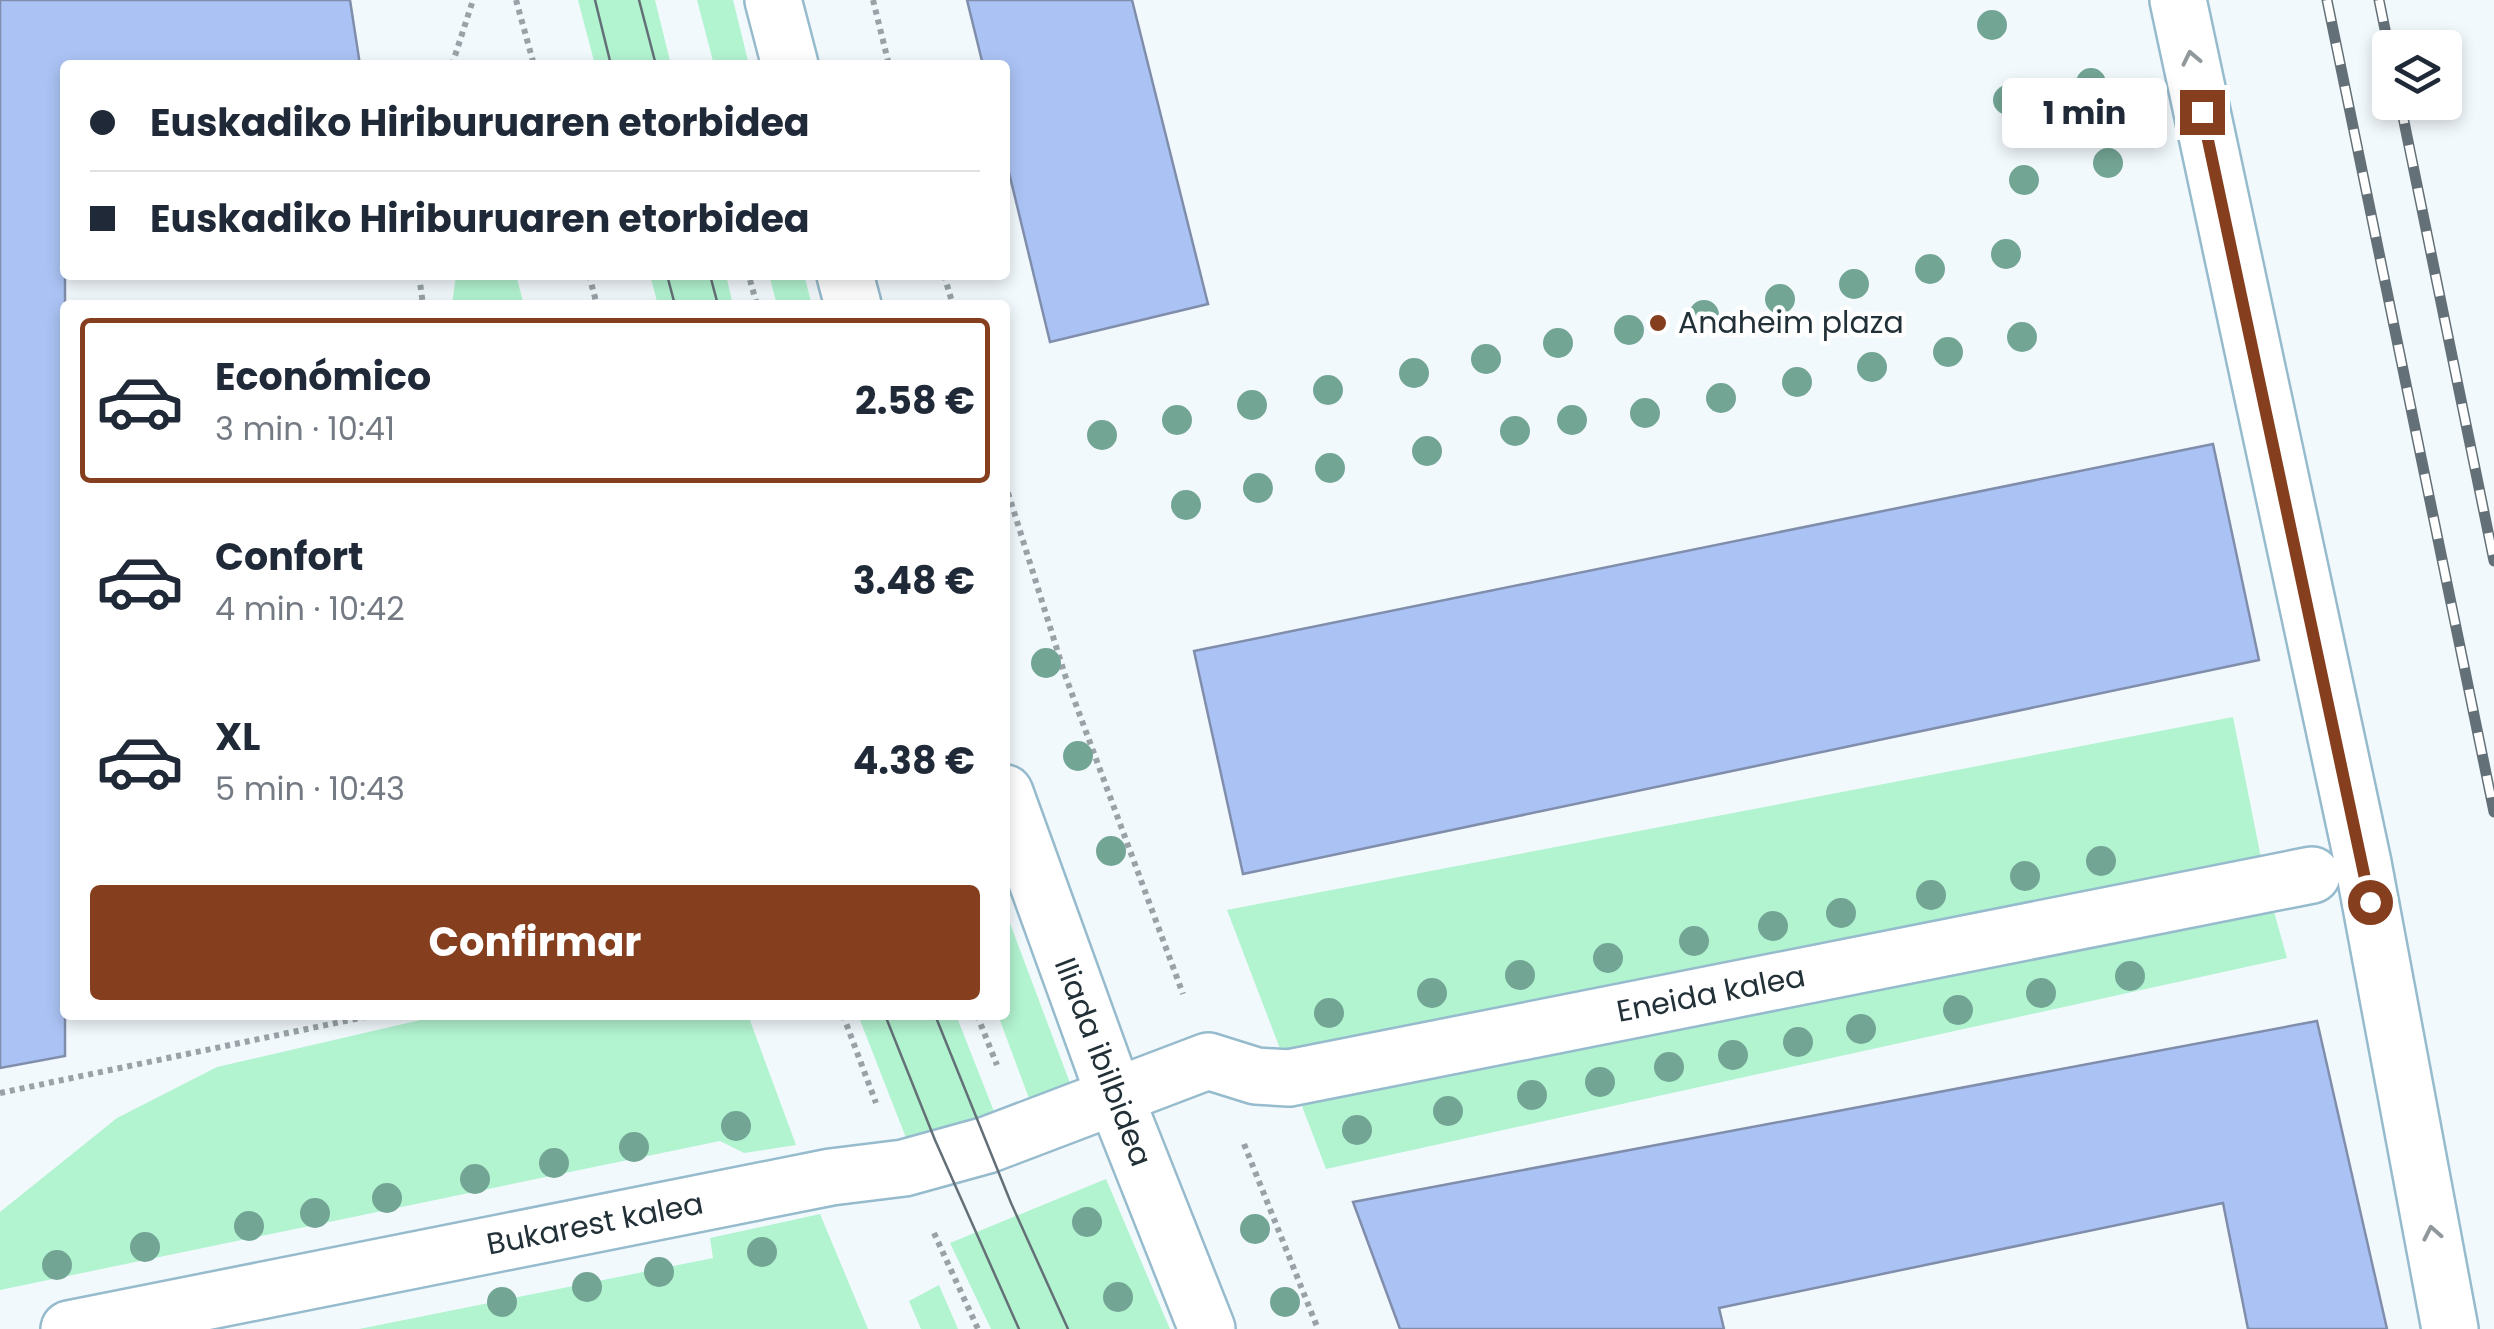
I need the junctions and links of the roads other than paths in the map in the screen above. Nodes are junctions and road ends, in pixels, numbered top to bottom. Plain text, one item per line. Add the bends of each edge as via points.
1 (774, 0) edge
2 (2178, 0) edge
3 (789, 60) edge
4 (1010, 807) edge
5 (2312, 874) dead end
6 (1116, 1097) junction
7 (69, 1329) edge
8 (1207, 1329) edge
9 (2450, 1329) edge

1 - 3 street
9 -> 2 street via 2363,864
4 - 6 street, Iliada ibilbidea
5 - 6 street, Eneida kalea via 1289,1078 1208,1061
6 - 7 street, Bukarest kalea via 904,1168
6 - 8 street, Iliada ibilbidea

